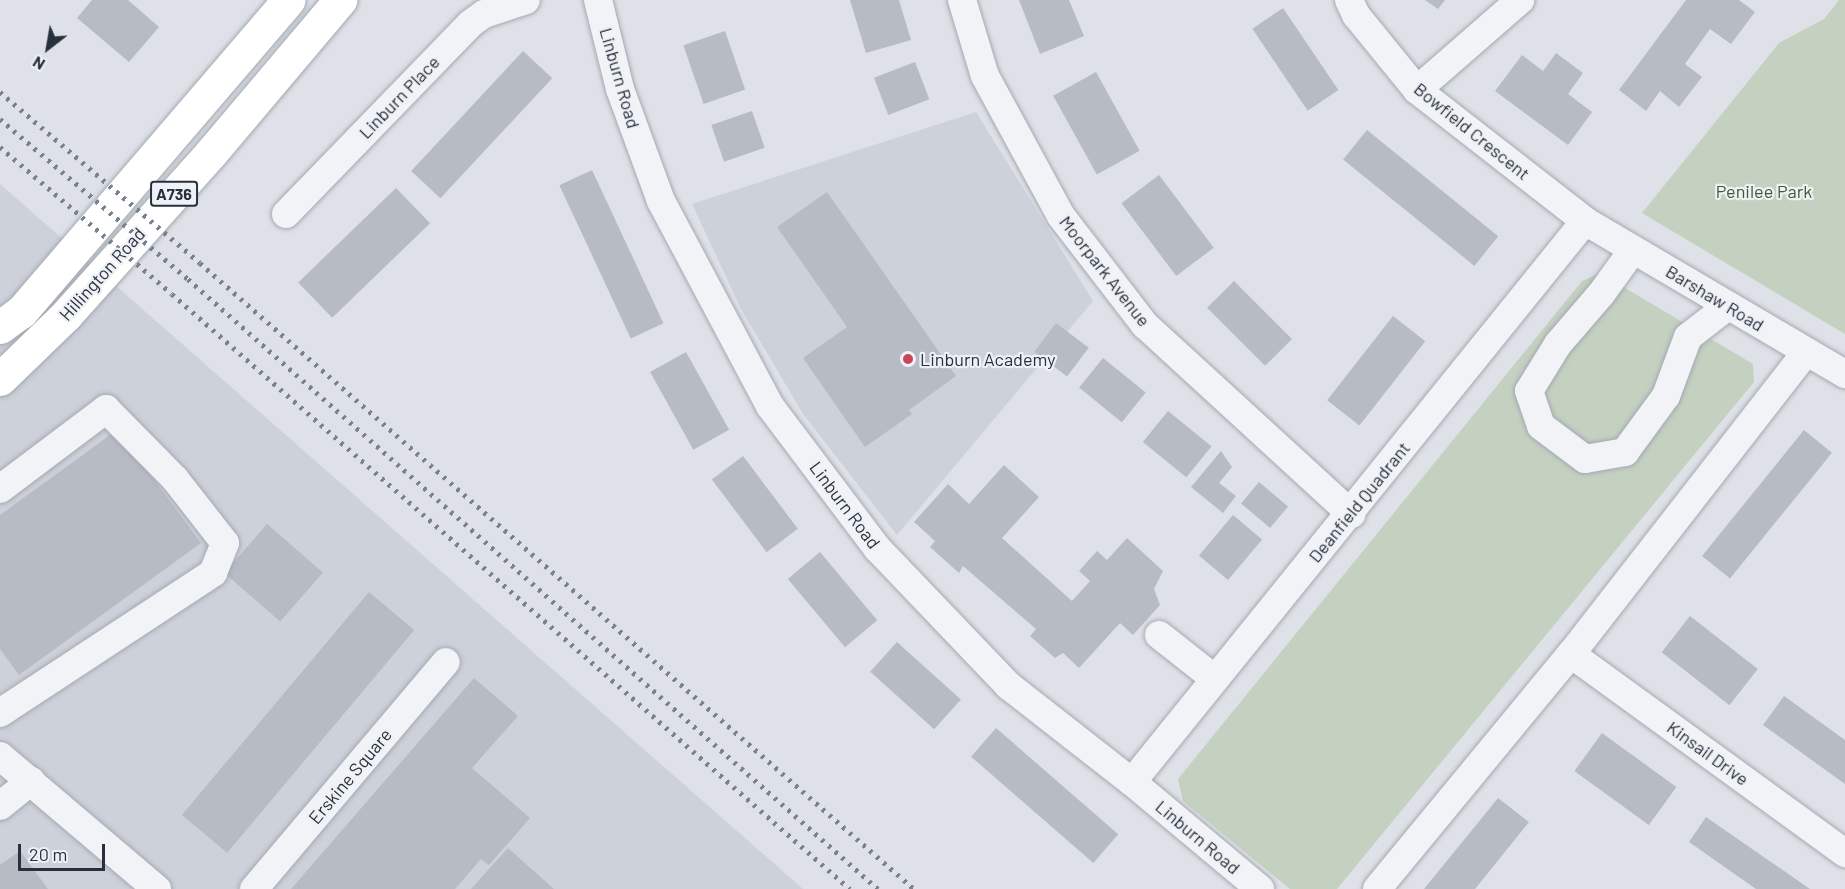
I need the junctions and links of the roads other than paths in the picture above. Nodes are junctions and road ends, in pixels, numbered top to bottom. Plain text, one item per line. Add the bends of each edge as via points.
1 (288, 0) edge
2 (340, 0) edge
3 (526, 0) edge
4 (598, 0) edge
5 (962, 0) edge
6 (1348, 0) edge
7 (1520, 0) edge
8 (1417, 90) junction
9 (286, 214) dead end
10 (1585, 221) junction
11 (1633, 250) junction
12 (1728, 306) junction
13 (0, 327) edge
14 (1806, 352) junction
15 (1845, 374) edge
16 (0, 380) edge
17 (0, 489) edge
18 (1351, 514) junction
19 (1159, 635) dead end
20 (1572, 654) junction
21 (446, 662) dead end
22 (1215, 679) junction
23 (4, 702) edge
24 (0, 756) edge
25 (31, 781) junction
26 (1132, 782) junction
27 (0, 806) edge
28 (1845, 853) edge
29 (158, 889) edge
30 (254, 889) edge
31 (1260, 889) edge
32 (1377, 889) edge

1 - 13 main road, Hillington Road / A736 via 21,312
2 - 16 main road, Hillington Road / A736 via 138,235
3 - 9 street, Linburn Place via 484,14 470,24
4 - 26 street, Linburn Road via 620,89 662,201 770,406 877,548 1009,686
5 - 18 street, Moorpark Avenue via 985,76 1061,216 1144,325
6 - 8 street, Bowfield Crescent
7 - 8 street
8 - 10 street, Bowfield Crescent
10 - 11 street, Barshaw Road
10 - 18 street, Deanfield Quadrant
11 - 12 street, Barshaw Road
11 - 12 street via 1558,344 1529,391 1541,426 1585,459 1625,452 1666,396 1688,337
12 - 14 street, Barshaw Road
14 - 15 street, Barshaw Road
14 - 20 street
17 - 23 street via 106,409 175,479 225,543 213,573
18 - 22 street, Deanfield Quadrant
19 - 22 street
20 - 28 street, Kinsail Drive
20 - 32 street
21 - 30 street, Erskine Square
22 - 26 street, Deanfield Quadrant
24 - 25 street
25 - 27 street
25 - 29 street
26 - 31 street, Linburn Road

